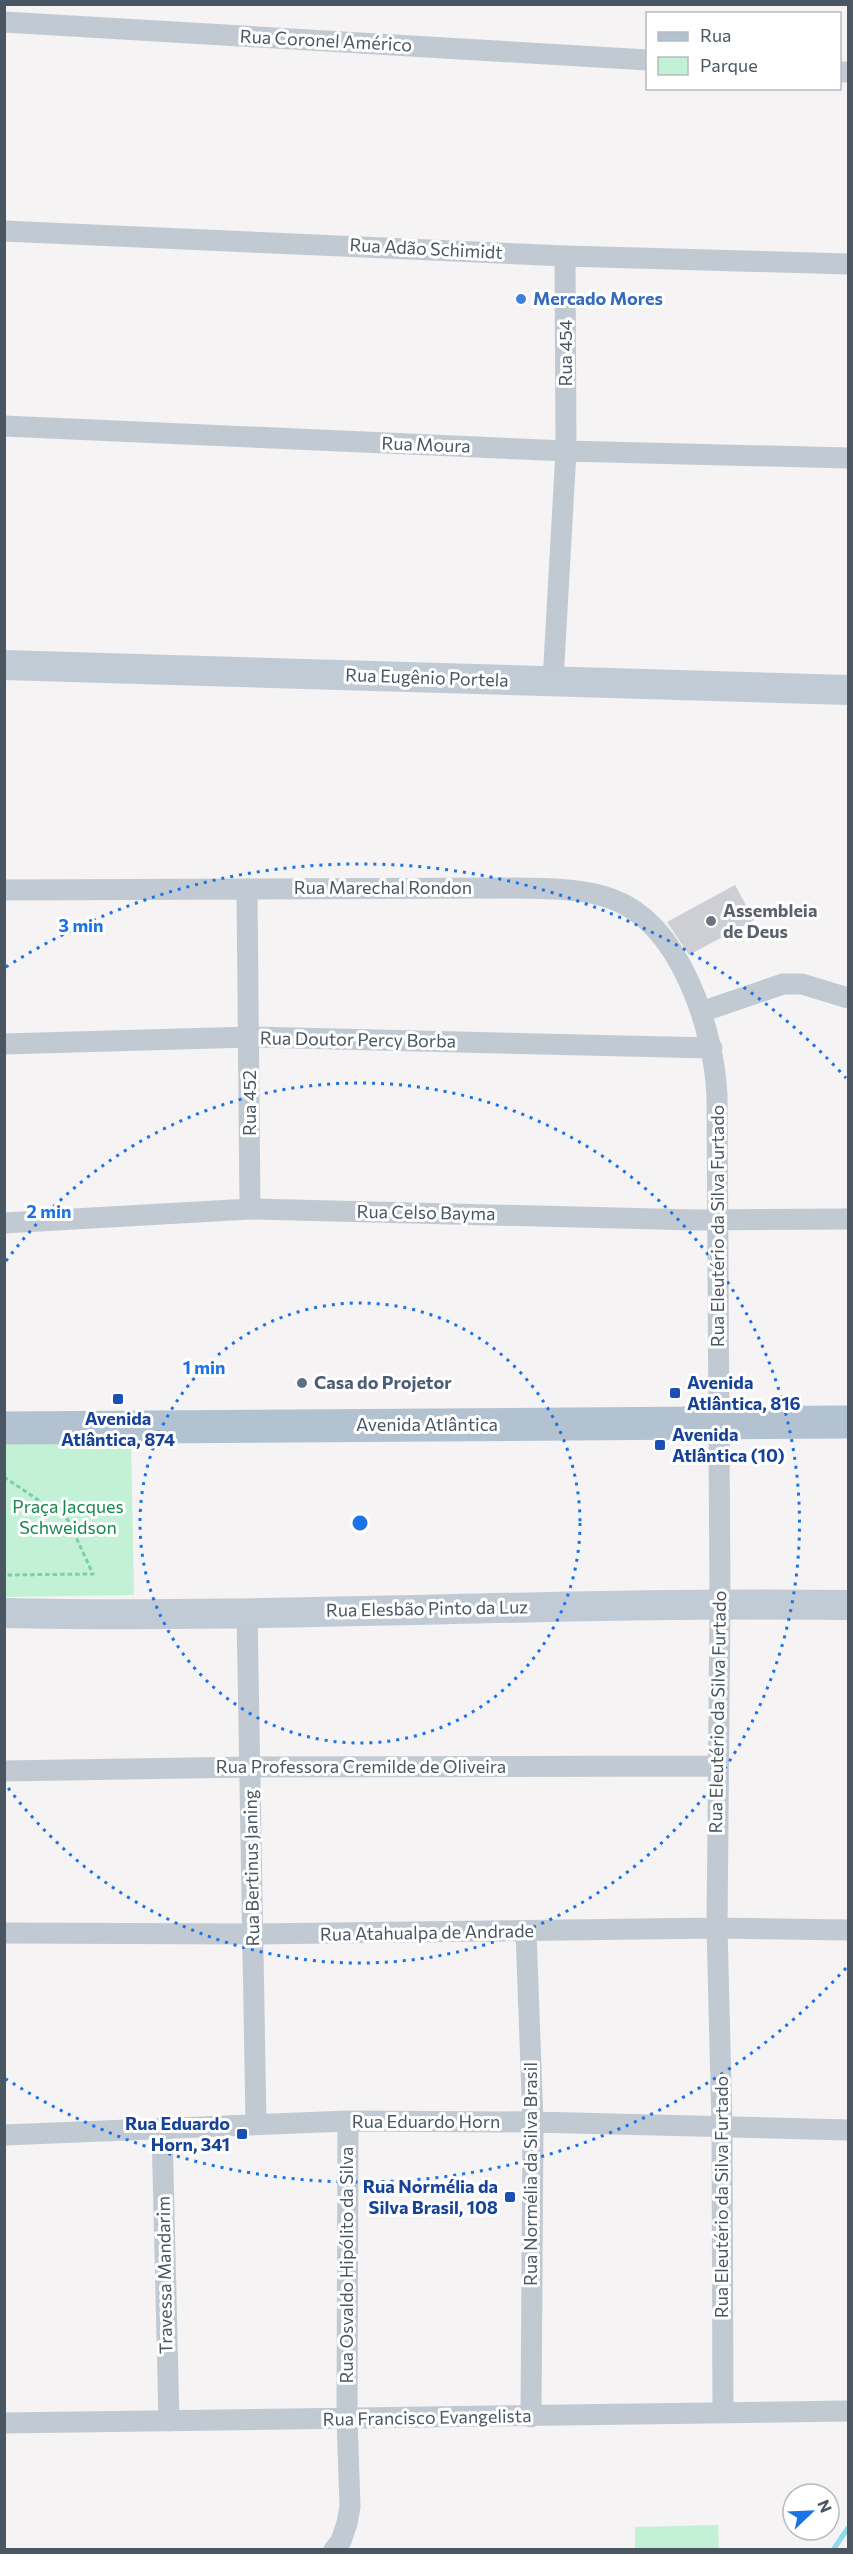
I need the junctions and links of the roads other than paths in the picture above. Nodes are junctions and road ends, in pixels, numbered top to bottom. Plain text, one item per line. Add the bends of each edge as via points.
1 (4, 22) edge
2 (646, 60) edge
3 (4, 231) edge
4 (565, 256) junction
5 (849, 264) edge
6 (4, 426) edge
7 (566, 451) junction
8 (849, 458) edge
9 (4, 665) edge
10 (553, 681) junction
11 (849, 690) edge
12 (248, 889) junction
13 (4, 890) edge
14 (849, 998) edge
15 (701, 1012) junction
16 (250, 1037) junction
17 (4, 1044) edge
18 (712, 1048) junction
19 (250, 1209) junction
20 (849, 1219) edge
21 (718, 1220) junction
22 (4, 1223) edge
23 (849, 1404) edge
24 (4, 1409) edge
25 (719, 1415) junction
26 (221, 1417) junction
27 (849, 1422) edge
28 (4, 1428) edge
29 (720, 1604) junction
30 (849, 1605) edge
31 (248, 1612) junction
32 (4, 1613) edge
33 (717, 1766) junction
34 (251, 1767) junction
35 (4, 1771) edge
36 (717, 1928) junction
37 (849, 1930) edge
38 (526, 1932) junction
39 (4, 1933) edge
40 (253, 1934) junction
41 (348, 2121) junction
42 (533, 2122) junction
43 (256, 2124) junction
44 (722, 2125) junction
45 (162, 2129) junction
46 (849, 2130) edge
47 (4, 2135) edge
48 (849, 2411) edge
49 (723, 2413) junction
50 (531, 2417) junction
51 (347, 2419) junction
52 (169, 2421) junction
53 (4, 2424) edge
54 (334, 2550) edge

1 - 2 street, Rua Coronel Américo
3 - 4 street, Rua Adão Schimidt
4 - 5 street, Rua Adão Schimidt
4 - 7 street, Rua 454
6 - 7 street, Rua Moura
7 - 8 street, Rua Moura
7 - 10 street, Rua 454
9 - 10 street, Rua Eugênio Portela
10 - 11 street, Rua Eugênio Portela
12 - 13 street, Rua Marechal Rondon
12 - 15 street, Rua Marechal Rondon via 518,888 600,895 626,906 654,928 680,966
12 - 16 street, Rua 452
14 - 15 street via 802,984 783,984
15 - 18 street, Rua Eleutério da Silva Furtado
16 - 17 street, Rua Doutor Percy Borba
16 - 18 street, Rua Doutor Percy Borba
16 - 19 street, Rua 452
18 - 21 street, Rua Eleutério da Silva Furtado via 717,1096
19 - 21 street, Rua Celso Bayma
19 - 22 street, Rua Celso Bayma
20 - 21 street, Rua Celso Bayma
21 - 25 street, Rua Eleutério da Silva Furtado
23 - 25 main road, Avenida Atlântica
24 - 26 main road, Avenida Atlântica
25 - 26 main road, Avenida Atlântica
25 - 27 main road, Avenida Atlântica
25 - 29 street, Rua Eleutério da Silva Furtado
26 - 28 main road, Avenida Atlântica
29 - 30 street, Rua Elesbão Pinto da Luz
29 - 31 street, Rua Elesbão Pinto da Luz
29 - 33 street, Rua Eleutério da Silva Furtado
31 - 32 street, Rua Elesbão Pinto da Luz
31 - 34 street, Rua Bertinus Janing
33 - 34 street, Rua Professora Cremilde de Oliveira
33 - 36 street, Rua Eleutério da Silva Furtado
34 - 35 street, Rua Professora Cremilde de Oliveira
34 - 40 street, Rua Bertinus Janing
36 - 37 street, Rua Atahualpa de Andrade
36 - 38 street, Rua Atahualpa de Andrade
36 - 44 street, Rua Eleutério da Silva Furtado
38 - 40 street, Rua Atahualpa de Andrade
38 - 42 street, Rua Normélia da Silva Brasil
39 - 40 street, Rua Atahualpa de Andrade
40 - 43 street, Rua Bertinus Janing
41 - 42 street, Rua Eduardo Horn
41 - 43 street, Rua Eduardo Horn
41 - 51 street, Rua Osvaldo Hipólito da Silva
42 - 44 street, Rua Eduardo Horn
42 - 50 street, Rua Normélia da Silva Brasil
43 - 45 street, Rua Eduardo Horn
44 - 46 street, Rua Eduardo Horn
44 - 49 street, Rua Eleutério da Silva Furtado
45 - 47 street, Rua Eduardo Horn
45 - 52 street, Travessa Mandarim
48 - 49 street, Rua Francisco Evangelista
49 - 50 street, Rua Francisco Evangelista
50 - 51 street, Rua Francisco Evangelista
51 - 52 street, Rua Francisco Evangelista
51 - 54 street, Rua Osvaldo Hipólito da Silva via 350,2506 341,2541
52 - 53 street, Rua Francisco Evangelista

